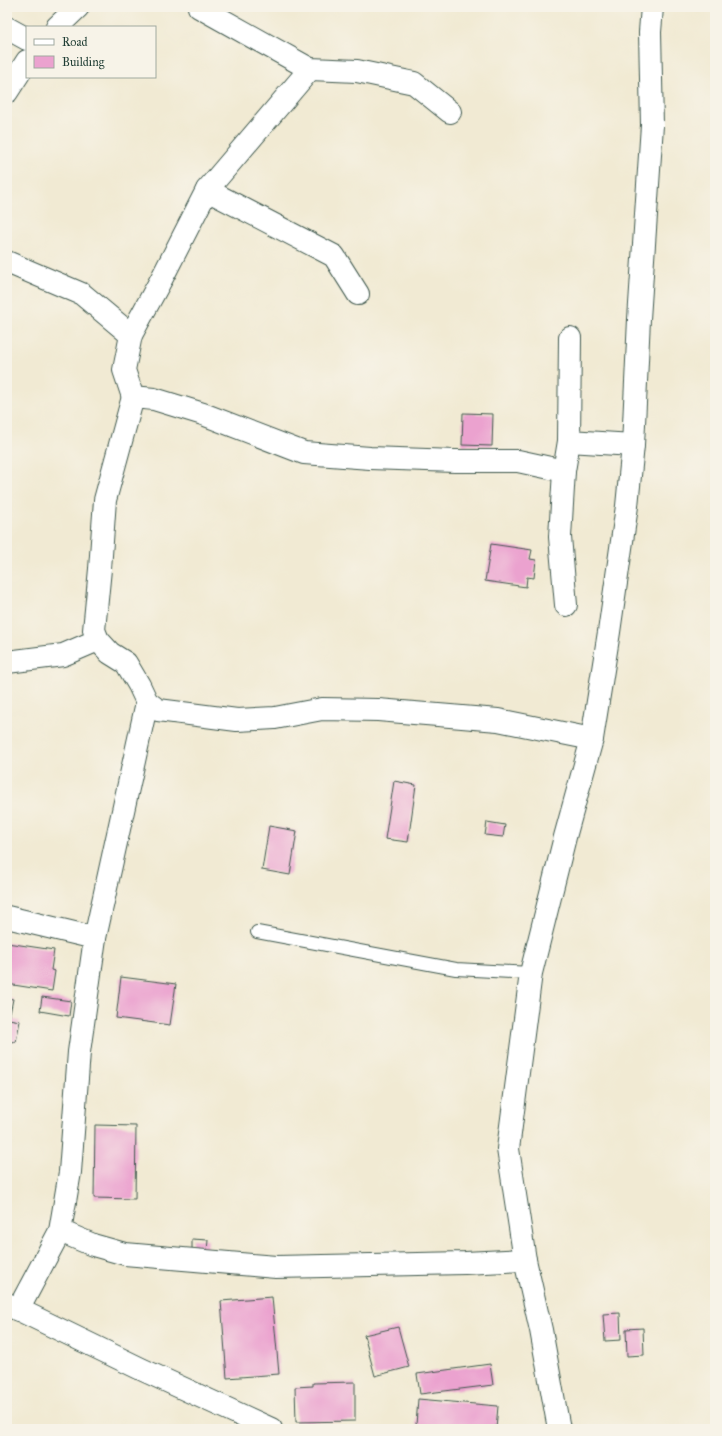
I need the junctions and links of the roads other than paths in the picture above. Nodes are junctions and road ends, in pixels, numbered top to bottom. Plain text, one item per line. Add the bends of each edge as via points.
1 (78, 7) edge
2 (199, 7) edge
3 (652, 7) edge
4 (57, 26) edge
5 (7, 28) edge
6 (26, 38) edge
7 (26, 63) edge
8 (310, 69) junction
9 (7, 92) edge
10 (450, 112) dead end
11 (207, 190) junction
12 (7, 262) edge
13 (358, 294) dead end
14 (131, 335) junction
15 (570, 338) dead end
16 (133, 397) junction
17 (569, 441) junction
18 (633, 445) junction
19 (564, 471) junction
20 (566, 605) dead end
21 (98, 640) junction
22 (7, 662) edge
23 (147, 702) junction
24 (592, 739) junction
25 (7, 918) edge
26 (257, 932) dead end
27 (95, 938) junction
28 (531, 973) junction
29 (60, 1231) junction
30 (525, 1260) junction
31 (13, 1307) edge
32 (271, 1429) edge
33 (559, 1429) edge

1 - 4 street
2 - 8 street
3 - 18 street via 652,125
5 - 6 street
7 - 9 street
8 - 10 street via 357,71 414,83
8 - 11 street
11 - 13 street via 334,256
11 - 14 street
12 - 14 street via 82,294
14 - 16 street via 124,370
15 - 17 street
16 - 19 street via 154,399 204,414 304,453 370,458 518,461
16 - 21 street via 105,500 94,630
17 - 18 street
17 - 19 street
18 - 24 street via 627,506
19 - 20 street via 560,537
21 - 22 street via 63,655
21 - 23 street via 110,653 126,663
23 - 24 street via 158,710 238,720 275,718 322,709 378,710 498,720
23 - 27 street
24 - 28 street
25 - 27 street
26 - 28 lane via 456,969
27 - 29 street via 79,1052 70,1172
28 - 30 street via 508,1149
29 - 30 street via 93,1245 125,1254 276,1267
29 - 31 street
30 - 33 street
31 - 32 street

